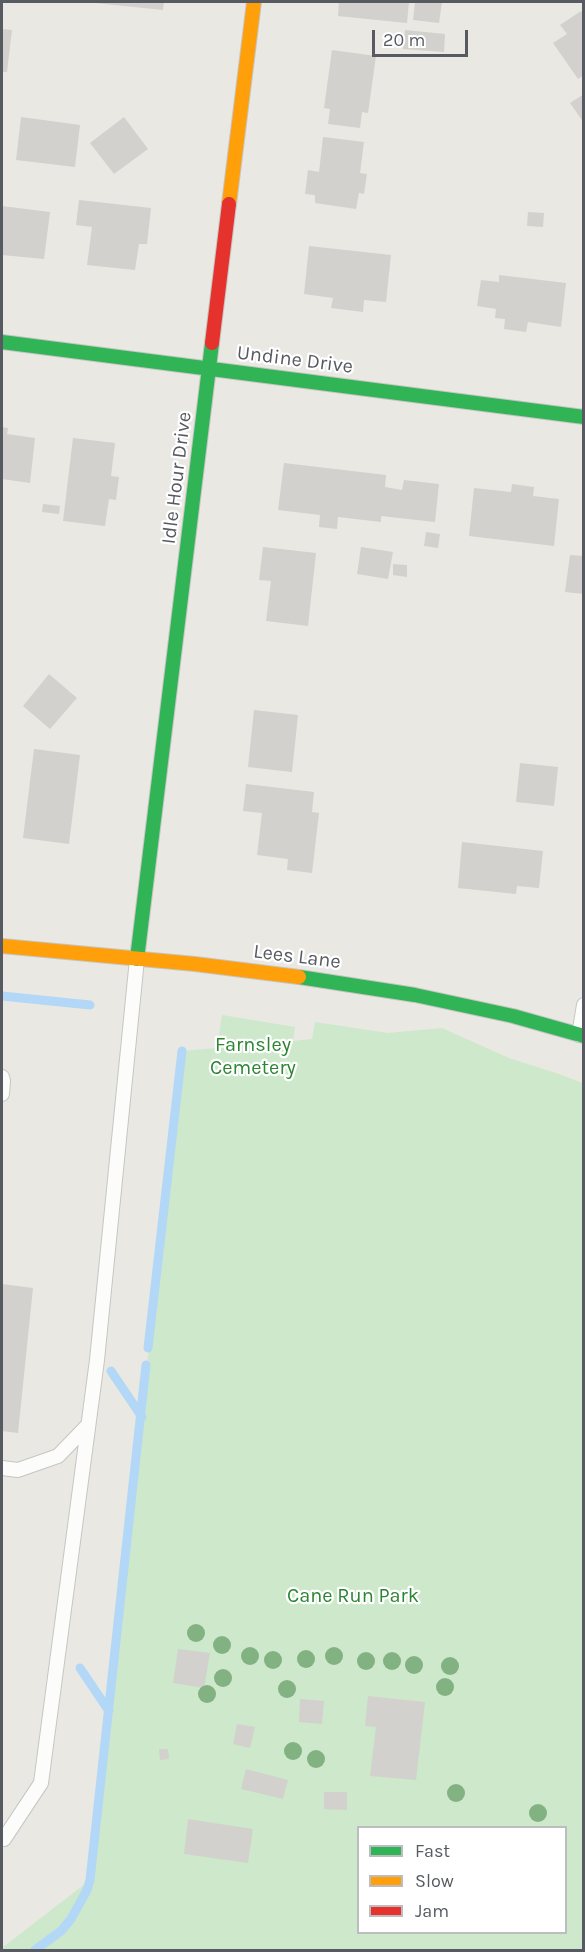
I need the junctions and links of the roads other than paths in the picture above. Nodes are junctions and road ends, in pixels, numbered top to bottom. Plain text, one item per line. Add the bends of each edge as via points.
1 (254, 2) edge
2 (2, 342) edge
3 (210, 368) junction
4 (584, 417) edge
5 (2, 946) edge
6 (137, 959) junction
7 (584, 1005) edge
8 (581, 1036) edge
9 (2, 1077) edge
10 (2, 1094) edge
11 (88, 1425) junction
12 (2, 1468) edge
13 (2, 1839) edge

1 - 3 street, Idle Hour Drive
2 - 3 street, Undine Drive
3 - 4 street, Undine Drive
3 - 6 street, Idle Hour Drive
5 - 6 street, Lees Lane
6 - 8 street, Lees Lane via 415,995 513,1016
6 - 11 lane
7 - 8 lane
9 - 10 lane
11 - 12 lane via 58,1456 18,1470
11 - 13 lane via 41,1783

